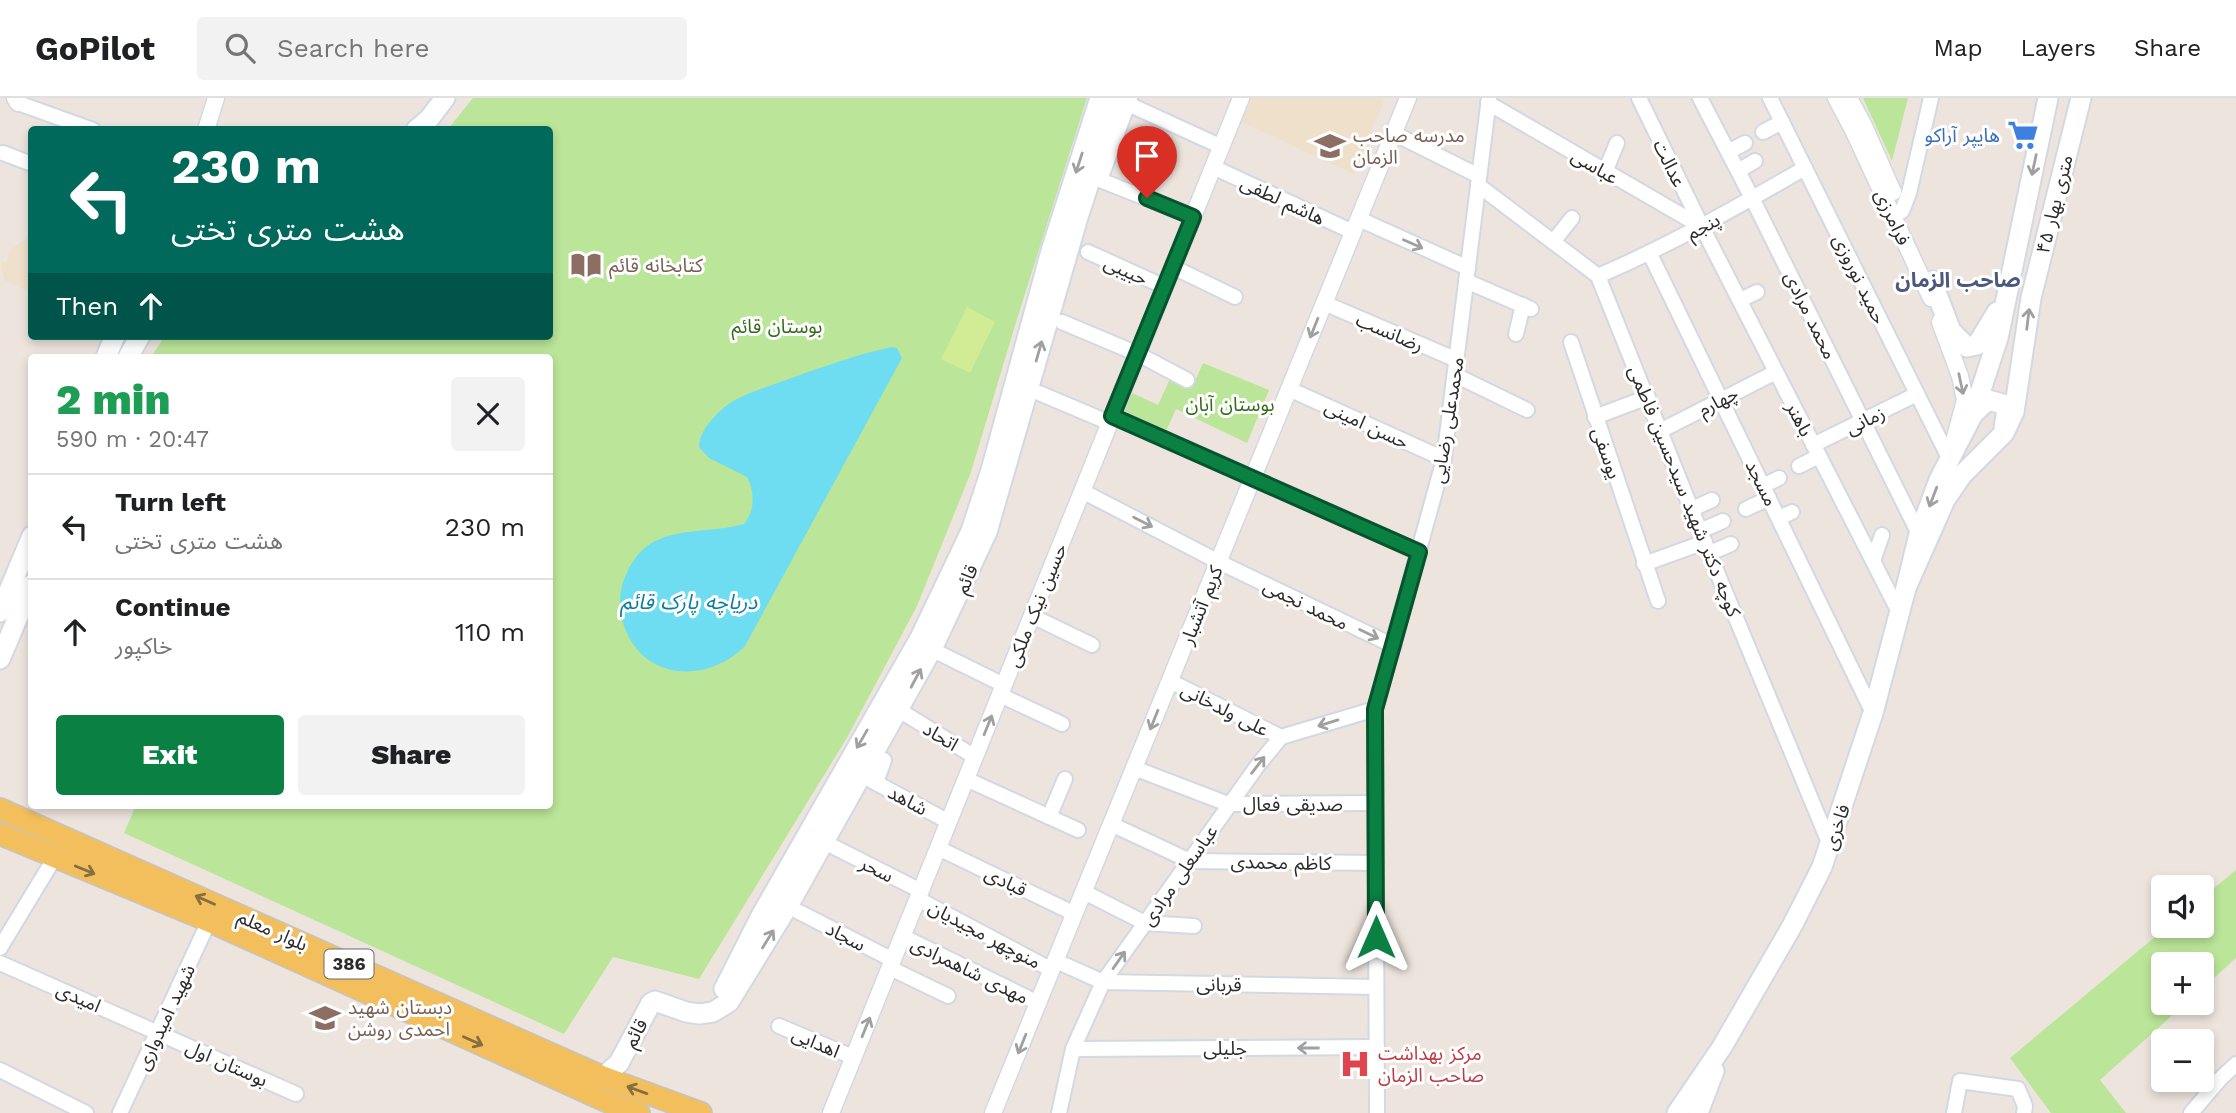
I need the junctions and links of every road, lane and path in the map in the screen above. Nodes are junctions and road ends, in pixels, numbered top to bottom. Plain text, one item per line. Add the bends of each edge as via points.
1 (216, 98) edge
2 (445, 98) edge
3 (458, 98) edge
4 (1100, 98) edge
5 (1241, 98) edge
6 (1408, 98) edge
7 (1639, 98) edge
8 (1700, 98) edge
9 (1770, 98) edge
10 (1836, 98) edge
11 (1849, 98) edge
12 (1931, 98) edge
13 (2048, 98) edge
14 (2081, 98) edge
15 (1125, 100) edge
16 (16, 101) edge
17 (1488, 101) edge
18 (1782, 122) junction
19 (60, 124) edge
20 (207, 126) edge
21 (421, 126) edge
22 (436, 126) edge
23 (1763, 132) dead end
24 (1399, 136) dead end
25 (1617, 143) dead end
26 (1745, 143) dead end
27 (1222, 146) junction
28 (1728, 152) junction
29 (2, 153) dead end
30 (1755, 161) dead end
31 (28, 163) edge
32 (1213, 167) junction
33 (1805, 168) junction
34 (1738, 171) junction
35 (1605, 172) junction
36 (1479, 180) junction
37 (1752, 198) junction
38 (1902, 211) junction
39 (1193, 217) junction
40 (1572, 218) dead end
41 (1356, 226) junction
42 (1702, 227) junction
43 (1553, 242) junction
44 (1088, 252) dead end
45 (1650, 254) junction
46 (1173, 267) junction
47 (1467, 274) junction
48 (1598, 276) junction
49 (1932, 281) joint
50 (1165, 287) junction
51 (1756, 292) dead end
52 (2007, 293) junction
53 (1235, 297) dead end
54 (1740, 300) junction
55 (1324, 303) junction
56 (1062, 322) dead end
57 (1516, 334) dead end
58 (1572, 342) dead end
59 (1138, 355) junction
60 (1457, 360) junction
61 (1776, 372) junction
62 (1455, 375) junction
63 (1187, 380) dead end
64 (1289, 389) junction
65 (1039, 393) dead end
66 (1917, 394) junction
67 (1648, 397) junction
68 (1721, 400) junction
69 (1527, 410) dead end
70 (1973, 414) junction
71 (1595, 417) junction
72 (1111, 420) junction
73 (1863, 421) junction
74 (1660, 431) junction
75 (2004, 433) junction
76 (1816, 450) junction
77 (1444, 459) junction
78 (1950, 460) junction
79 (1799, 466) dead end
80 (1779, 478) dead end
81 (1253, 479) junction
82 (1082, 491) junction
83 (1766, 492) junction
84 (1712, 500) dead end
85 (1692, 509) junction
86 (1746, 509) dead end
87 (1723, 522) dead end
88 (1919, 534) junction
89 (1882, 535) dead end
90 (1705, 542) junction
91 (1731, 544) dead end
92 (28, 546) edge
93 (1419, 552) junction
94 (1872, 561) junction
95 (1219, 562) junction
96 (1644, 564) junction
97 (1906, 588) junction
98 (28, 593) edge
99 (1658, 601) dead end
100 (0, 612) edge
101 (1899, 612) junction
102 (1032, 616) junction
103 (1092, 645) dead end
104 (1394, 646) junction
105 (939, 653) dead end
106 (0, 659) edge
107 (1170, 681) junction
108 (1002, 690) junction
109 (1375, 709) junction
110 (1873, 713) junction
111 (907, 715) dead end
112 (1062, 724) dead end
113 (1281, 737) junction
114 (975, 757) junction
115 (884, 760) dead end
116 (1134, 768) junction
117 (966, 779) junction
118 (1065, 779) dead end
119 (1375, 803) junction
120 (1228, 804) junction
121 (0, 809) edge
122 (1049, 817) junction
123 (949, 822) junction
124 (1111, 824) junction
125 (1078, 831) dead end
126 (0, 834) edge
127 (1830, 845) junction
128 (834, 847) dead end
129 (938, 848) junction
130 (55, 857) junction
131 (1190, 861) junction
132 (1376, 863) junction
133 (1084, 892) junction
134 (919, 895) junction
135 (799, 912) dead end
136 (1075, 914) junction
137 (209, 921) junction
138 (1145, 923) junction
139 (1194, 926) dead end
140 (902, 936) junction
141 (0, 948) edge
142 (0, 963) edge
143 (891, 964) junction
144 (1058, 967) junction
145 (1103, 982) junction
146 (1376, 987) junction
147 (948, 996) dead end
148 (1038, 1003) junction
149 (713, 1012) junction
150 (779, 1026) dead end
151 (158, 1032) junction
152 (1377, 1047) junction
153 (1722, 1047) junction
154 (1073, 1049) junction
155 (853, 1057) junction
156 (2236, 1064) edge
157 (0, 1070) edge
158 (603, 1077) junction
159 (296, 1094) dead end
160 (2025, 1110) edge
161 (86, 1113) edge
162 (120, 1113) edge
163 (639, 1113) edge
164 (701, 1113) edge
165 (831, 1113) edge
166 (993, 1113) edge
167 (1059, 1113) edge
168 (1377, 1113) edge
169 (1676, 1113) edge
170 (1698, 1113) edge
171 (1954, 1113) edge
172 (2191, 1113) edge

1 - 20 street
2 - 21 main road
3 - 22 main road
4 -> 149 main road, قائم via 971,531 919,638 762,914
5 - 27 street, حسین نیک ملکی
6 - 41 street, کریم آتشبار
7 - 42 street, عدالت
8 - 28 street, محمد مرادی
9 - 18 street, حمید نوروزی
10 -> 78 street, فرامرزی via 1931,300 1960,376 1965,400
11 - 38 street, فرامرزی
12 - 38 street
13 -> 52 main road, ۴۵ متری بهار
75 -> 14 main road, ۴۵ متری بهار via 2014,412 2031,298
15 - 27 street
15 - 39 street via 1100,180
149 -> 15 main road, قائم via 729,1002 789,906 925,661 987,532 1078,217
16 - 19 street
17 - 35 street, عباسی
17 - 36 street, محمدعلی رضایی
18 - 23 street
18 - 33 street, حمید نوروزی
24 - 36 street
25 - 35 street
26 - 28 street
27 - 32 street, حسین نیک ملکی
28 - 34 street, محمد مرادی
29 - 31 street
30 - 34 street
32 - 39 street, حسین نیک ملکی
32 - 41 street, هاشم لطفی
33 - 37 street, پنجم
33 - 66 street, حمید نوروزی
34 - 37 street, محمد مرادی
35 - 42 street, عباسی
36 - 43 street
36 - 47 street, محمدعلی رضایی
37 - 42 street, پنجم
37 - 73 street, محمد مرادی
38 - 49 street, فرامرزی
39 - 46 street, حسین نیک ملکی
40 - 43 street
41 -> 47 street, هاشم لطفی
41 - 55 street, کریم آتشبار
42 - 45 street, پنجم
42 - 54 street, باهنر
43 - 48 street
44 - 50 street, حبیبی
45 - 48 street, پنجم
45 - 68 street, مسجد
46 - 50 street, حسین نیک ملکی
46 - 53 street
47 - 57 street, هاشم لطفی via 1527,307
47 - 60 street, محمدعلی رضایی
48 - 67 street, کوچه دکتر شهید سیدحسین فاطمی
49 - 52 main road via 1951,331 1967,347 1977,345
50 - 59 street, حسین نیک ملکی
51 - 54 street
52 - 70 main road, ۴۵ متری بهار via 1998,338
54 - 61 street, باهنر
55 - 60 street, رضانسب
55 -> 64 street, کریم آتشبار
56 - 59 street
58 - 71 street, یوسفی
59 - 63 street
59 - 72 street, حسین نیک ملکی
60 - 62 street, محمدعلی رضایی
61 - 68 street, چهارم
61 - 76 street, باهنر
62 - 69 street
62 - 77 street, محمدعلی رضایی
64 - 77 street, حسن امینی
64 - 81 street, کریم آتشبار
65 - 72 street
66 - 73 street, زمانی
66 - 78 street, حمید نوروزی
67 - 71 street
67 - 74 street, کوچه دکتر شهید سیدحسین فاطمی
68 - 74 street, چهارم
68 - 83 street, مسجد
70 - 75 main road via 1988,400 2003,404 2007,409
70 - 78 main road, فاخری
71 - 96 street, یوسفی
72 - 81 street
72 - 82 street, حسین نیک ملکی
73 - 76 street, زمانی
73 - 88 street, محمد مرادی
74 - 85 street, کوچه دکتر شهید سیدحسین فاطمی
75 - 97 main road, فاخری via 1962,475 1945,500
76 - 79 street, زمانی
76 - 94 street, باهنر
77 - 93 street, محمدعلی رضایی
78 -> 88 main road, فاخری
80 - 83 street
81 - 93 street
81 - 95 street, کریم آتشبار
82 -> 95 street, محمد نجمی
82 - 102 street, حسین نیک ملکی
83 - 86 street
83 - 110 street, مسجد via 1785,515
84 - 85 street
85 - 90 street, کوچه دکتر شهید سیدحسین فاطمی
87 - 90 street
88 - 97 main road, فاخری
89 - 94 street
90 - 91 street
90 - 96 street
90 - 127 street, کوچه دکتر شهید سیدحسین فاطمی
92 - 100 main road
93 - 104 street, محمدعلی رضایی
94 - 101 street, باهنر
95 -> 104 street, محمد نجمی
95 - 107 street, کریم آتشبار
96 - 99 street, یوسفی
97 - 101 main road, فاخری
98 - 106 main road
101 - 110 main road, فاخری
102 - 103 street
102 - 108 street, حسین نیک ملکی
104 - 109 street, محمدعلی رضایی
105 - 108 street
107 - 113 street, علی ولدخانی
107 -> 116 street, کریم آتشبار
108 - 112 street
114 -> 108 street, حسین نیک ملکی
109 -> 113 street
109 - 119 street, محمدعلی رضایی
110 - 127 main road, فاخری
111 - 114 street, اتحاد
120 -> 113 street, عباسعلی مرادی
114 - 117 street, حسین نیک ملکی
115 - 123 street, شاهد via 872,781
116 - 120 street, صدیقی فعال
116 - 124 street, کریم آتشبار
117 - 122 street
117 - 123 street, حسین نیک ملکی
118 - 122 street
119 - 120 street, صدیقی فعال
119 - 132 street, محمدعلی رضایی
120 - 131 street, عباسعلی مرادی
158 -> 121 main road, بلوار معلم / 386
122 - 125 street
123 - 129 street, حسین نیک ملکی
124 - 131 street, کاظم محمدی
124 - 133 street, کریم آتشبار
126 - 130 main road, بلوار معلم / 386
127 - 153 main road, فاخری via 1792,926
128 - 134 street, سحر
129 - 134 street, حسین نیک ملکی
129 - 136 street, قبادی
130 -> 137 main road, بلوار معلم / 386
130 - 141 street
131 - 132 street, کاظم محمدی
131 - 138 street, عباسعلی مرادی
132 - 146 street, محمدعلی رضایی
133 - 136 street, کریم آتشبار
133 - 138 street
134 - 140 street, حسین نیک ملکی
134 - 144 street, منوچهر مجیدیان
135 - 143 street, سجاد
136 - 144 street, کریم آتشبار
137 - 151 street, شهيد امیدواری
137 -> 163 main road, بلوار معلم / 386
138 - 139 street
145 -> 138 street, عباسعلی مرادی
140 - 143 street, حسین نیک ملکی
140 - 148 street, مهدی شاهمرادی
142 - 151 street, امیدی
143 - 147 street, سجاد
155 -> 143 street, حسین نیک ملکی
144 - 145 street, قربانی
144 - 148 street, کریم آتشبار
145 - 146 street, قربانی
145 - 154 street, عباسعلی مرادی
146 - 152 street, محمدعلی رضایی
148 -> 166 street, کریم آتشبار
149 - 158 main road, قائم via 699,1014 651,1003 619,1062
150 - 155 street, اهدایی
151 - 159 street, بوستان اول
151 - 162 street, شهيد امیدواری
152 -> 154 street, جلیلی
152 - 168 street, محمدعلی رضایی
153 - 169 main road, فاخری
153 - 170 main road, فاخری
154 - 167 street, عباسعلی مرادی
155 - 165 street, حسین نیک ملکی
156 - 172 street
157 - 161 street
164 -> 158 main road, بلوار معلم / 386
160 - 171 street via 2018,1089 1960,1081

